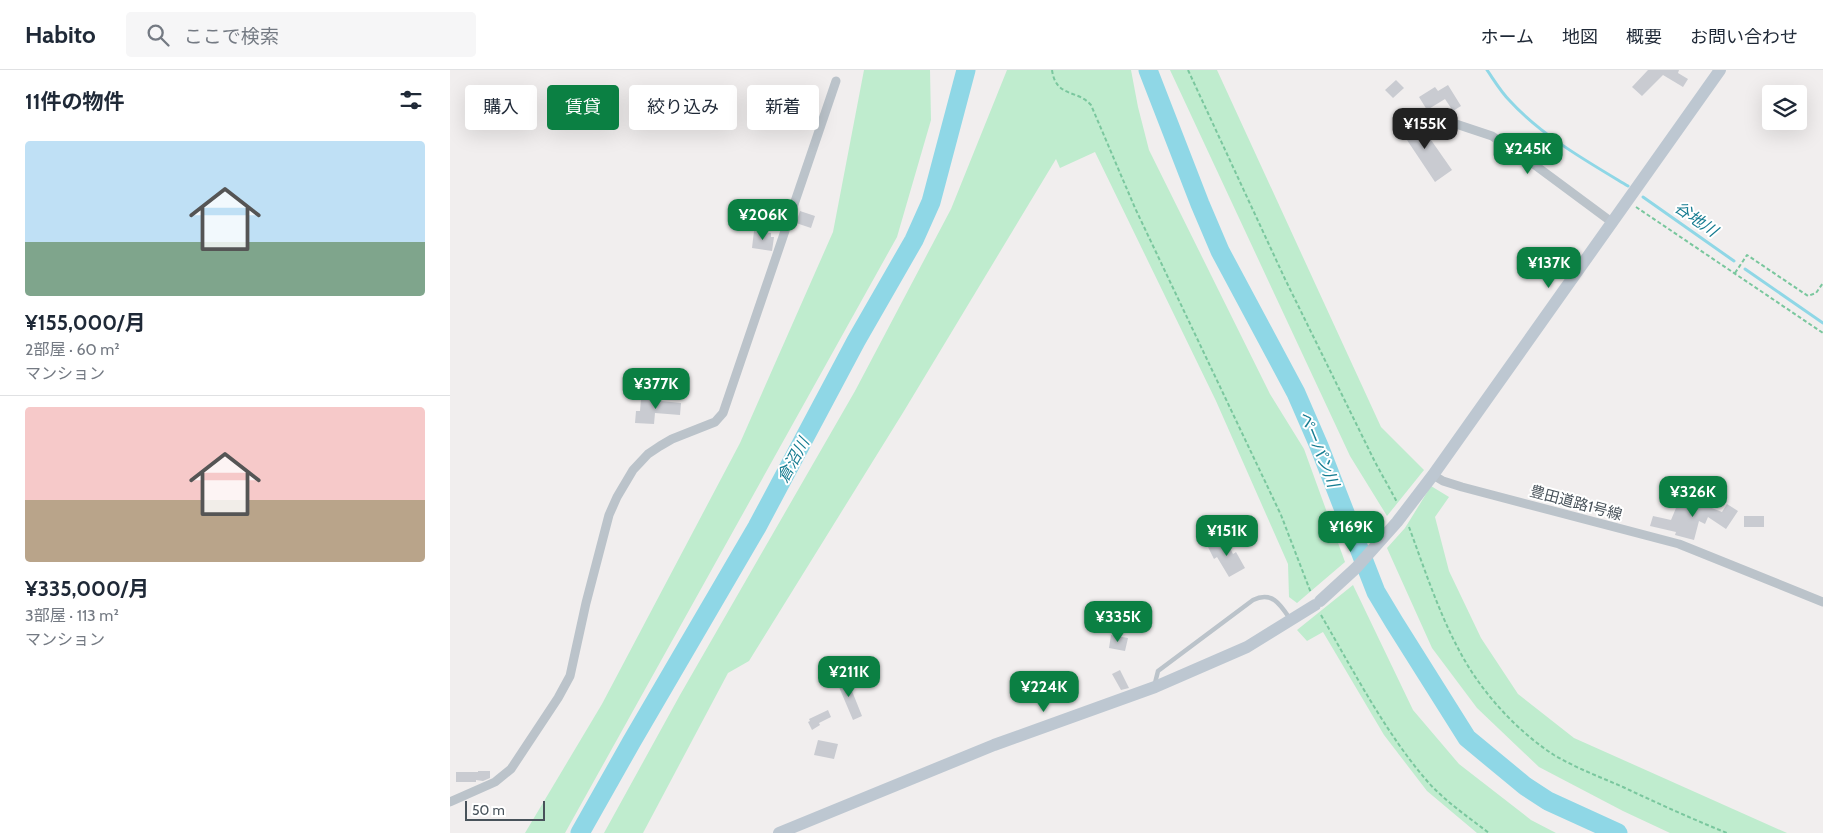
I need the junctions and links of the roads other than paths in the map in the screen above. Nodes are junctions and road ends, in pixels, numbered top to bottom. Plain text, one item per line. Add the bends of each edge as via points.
1 (1720, 70) edge
2 (836, 81) dead end
3 (1447, 121) dead end
4 (1613, 223) junction
5 (1433, 475) junction
6 (1823, 602) edge
7 (1291, 620) junction
8 (1155, 687) junction
9 (450, 802) edge
10 (779, 833) edge

1 - 4 street
2 - 9 street via 723,413 715,422 660,446 633,470 609,515 570,676 558,698 511,769 494,782
3 - 4 street via 1492,136
4 - 5 street
5 - 6 street, 豊田道路1号線 via 1462,487 1679,544
5 - 7 street via 1401,518 1356,568 1318,603
7 - 8 street via 1247,647
7 - 8 lane via 1278,603 1261,596 1158,671
8 - 10 street via 994,745

